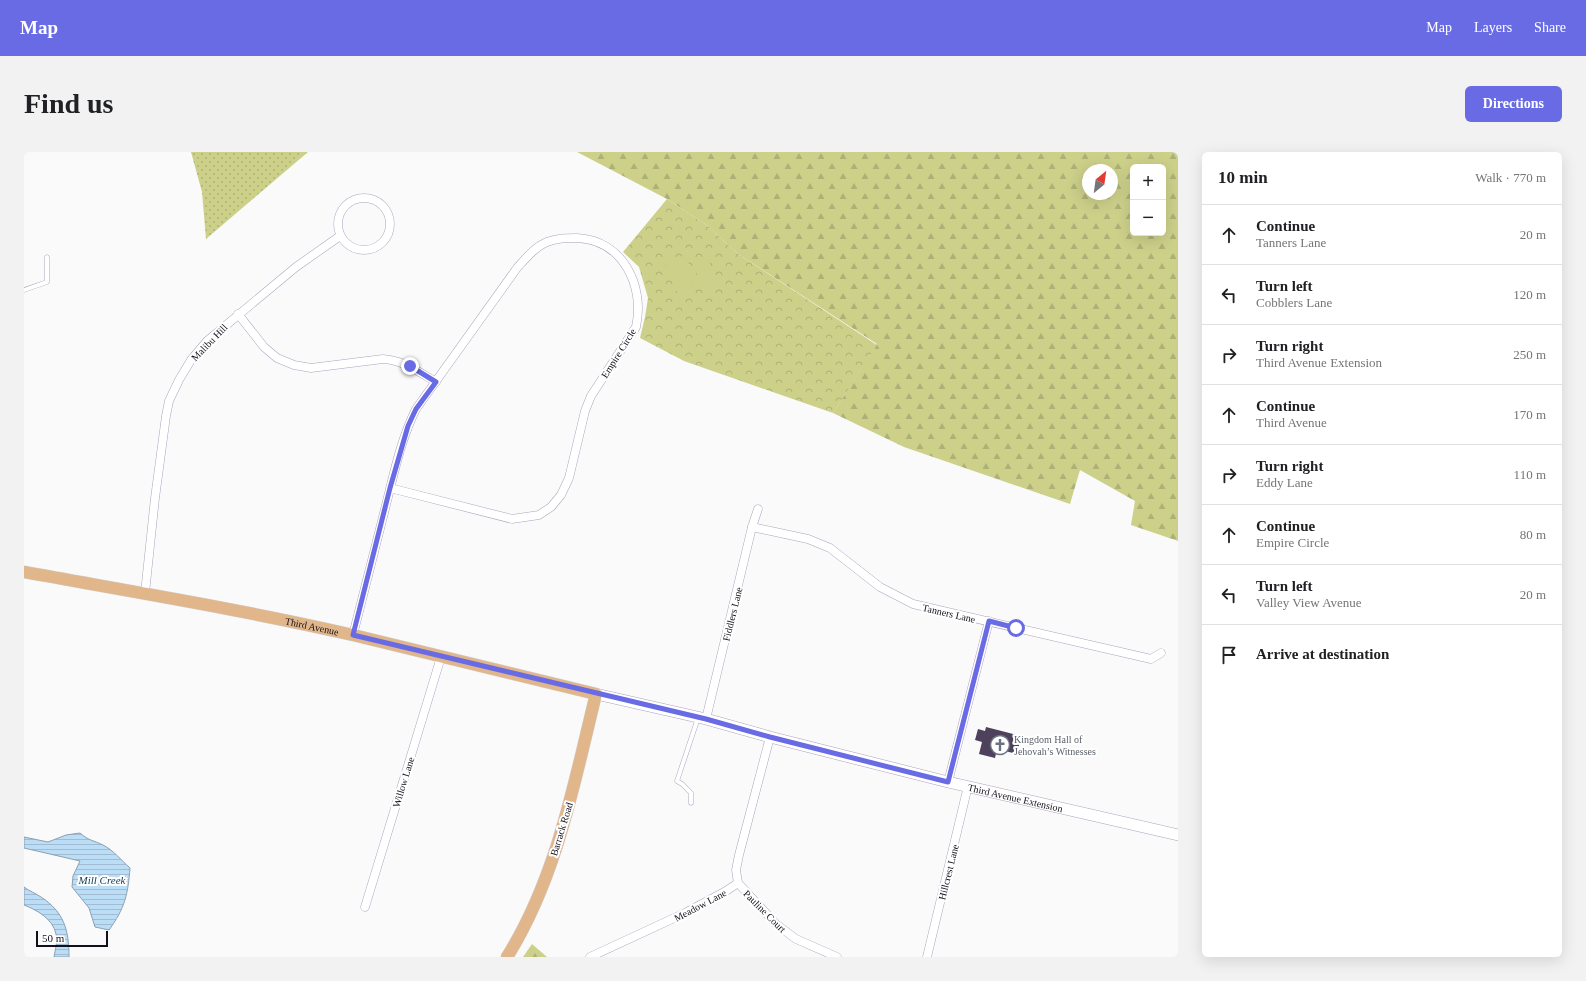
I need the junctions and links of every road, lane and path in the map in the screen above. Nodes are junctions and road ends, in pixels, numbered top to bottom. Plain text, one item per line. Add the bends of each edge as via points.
1 (340, 236) junction
2 (47, 257) dead end
3 (24, 290) edge
4 (238, 314) junction
5 (436, 382) junction
6 (390, 488) junction
7 (758, 510) dead end
8 (752, 527) junction
9 (24, 572) edge
10 (145, 593) junction
11 (989, 621) junction
12 (353, 635) junction
13 (1160, 653) dead end
14 (441, 657) junction
15 (596, 694) junction
16 (702, 718) junction
17 (770, 737) junction
18 (948, 782) junction
19 (968, 786) junction
20 (691, 803) dead end
21 (1178, 835) edge
22 (738, 883) junction
23 (365, 907) dead end
24 (507, 957) edge
25 (590, 957) edge
26 (837, 957) edge
27 (927, 957) edge

1 - 1 street via 338,218 352,201 365,197 374,199 387,211 390,219 389,231 377,247 369,250 352,248
1 - 4 street, Malibu Hill via 296,266
2 - 3 lane via 47,282
4 - 5 street via 264,347 277,358 294,365 311,368 393,359
4 - 10 street, Malibu Hill via 207,341 191,360 169,402
5 - 6 street, Empire Circle via 416,409 408,426
5 - 6 street, Empire Circle via 517,268 546,242 562,237 584,238 603,244 620,258 631,274 637,289 636,327 591,396 569,478 561,495 551,507 539,514 512,519
6 - 12 street
7 - 8 street, Fiddlers Lane
8 - 11 street, Tanners Lane via 808,539 830,548 880,587 913,604
8 - 16 street, Fiddlers Lane
9 - 10 main road, Third Avenue
10 - 12 main road, Third Avenue
11 - 13 street, Tanners Lane via 1151,659
11 - 18 street
12 - 14 main road, Third Avenue
14 - 15 main road, Third Avenue
14 - 23 street, Willow Lane
15 - 16 street, Third Avenue Extension
15 - 24 main road, Barrack Road via 562,832 535,902
16 - 17 street, Third Avenue Extension
16 - 20 lane via 677,781 691,793
17 - 18 street, Third Avenue Extension
17 - 22 street, Meadow Lane via 739,855 736,870
18 - 19 street, Third Avenue Extension
19 - 21 street, Third Avenue Extension
19 - 27 street, Hillcrest Lane
22 - 25 street, Meadow Lane via 685,914
22 - 26 street, Pauline Court via 776,924 796,939

